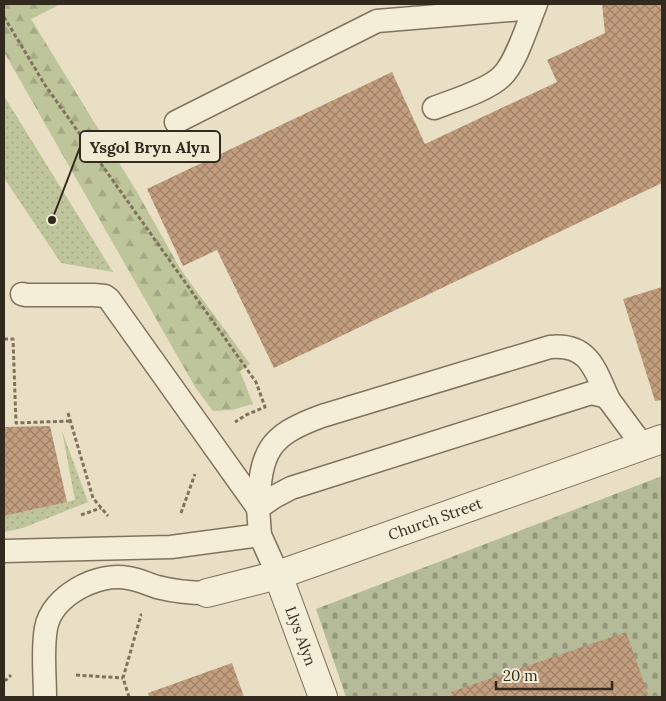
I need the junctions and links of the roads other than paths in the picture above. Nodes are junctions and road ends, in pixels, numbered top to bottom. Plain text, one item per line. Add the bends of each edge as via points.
1 (535, 6) edge
2 (375, 12) edge
3 (434, 108) dead end
4 (176, 122) dead end
5 (22, 294) dead end
6 (609, 400) junction
7 (653, 443) edge
8 (258, 508) junction
9 (260, 535) junction
10 (4, 551) edge
11 (278, 574) junction
12 (207, 593) joint
13 (45, 697) edge
14 (323, 697) edge

1 - 2 lane
1 - 3 lane via 512,62 501,78
2 - 4 lane via 360,28
5 - 8 lane via 105,296
6 - 7 lane
6 - 8 lane via 597,394 584,394 291,488
6 - 8 lane via 591,362 583,354 563,346 550,347 322,416 300,424 267,452 260,478
7 - 11 street, Church Street
8 - 9 lane
9 - 10 lane via 171,547
9 - 11 lane
11 - 12 street, Church Street
11 - 14 street, Llys Alyn
12 - 13 lane via 169,590 126,577 83,585 58,604 46,626

